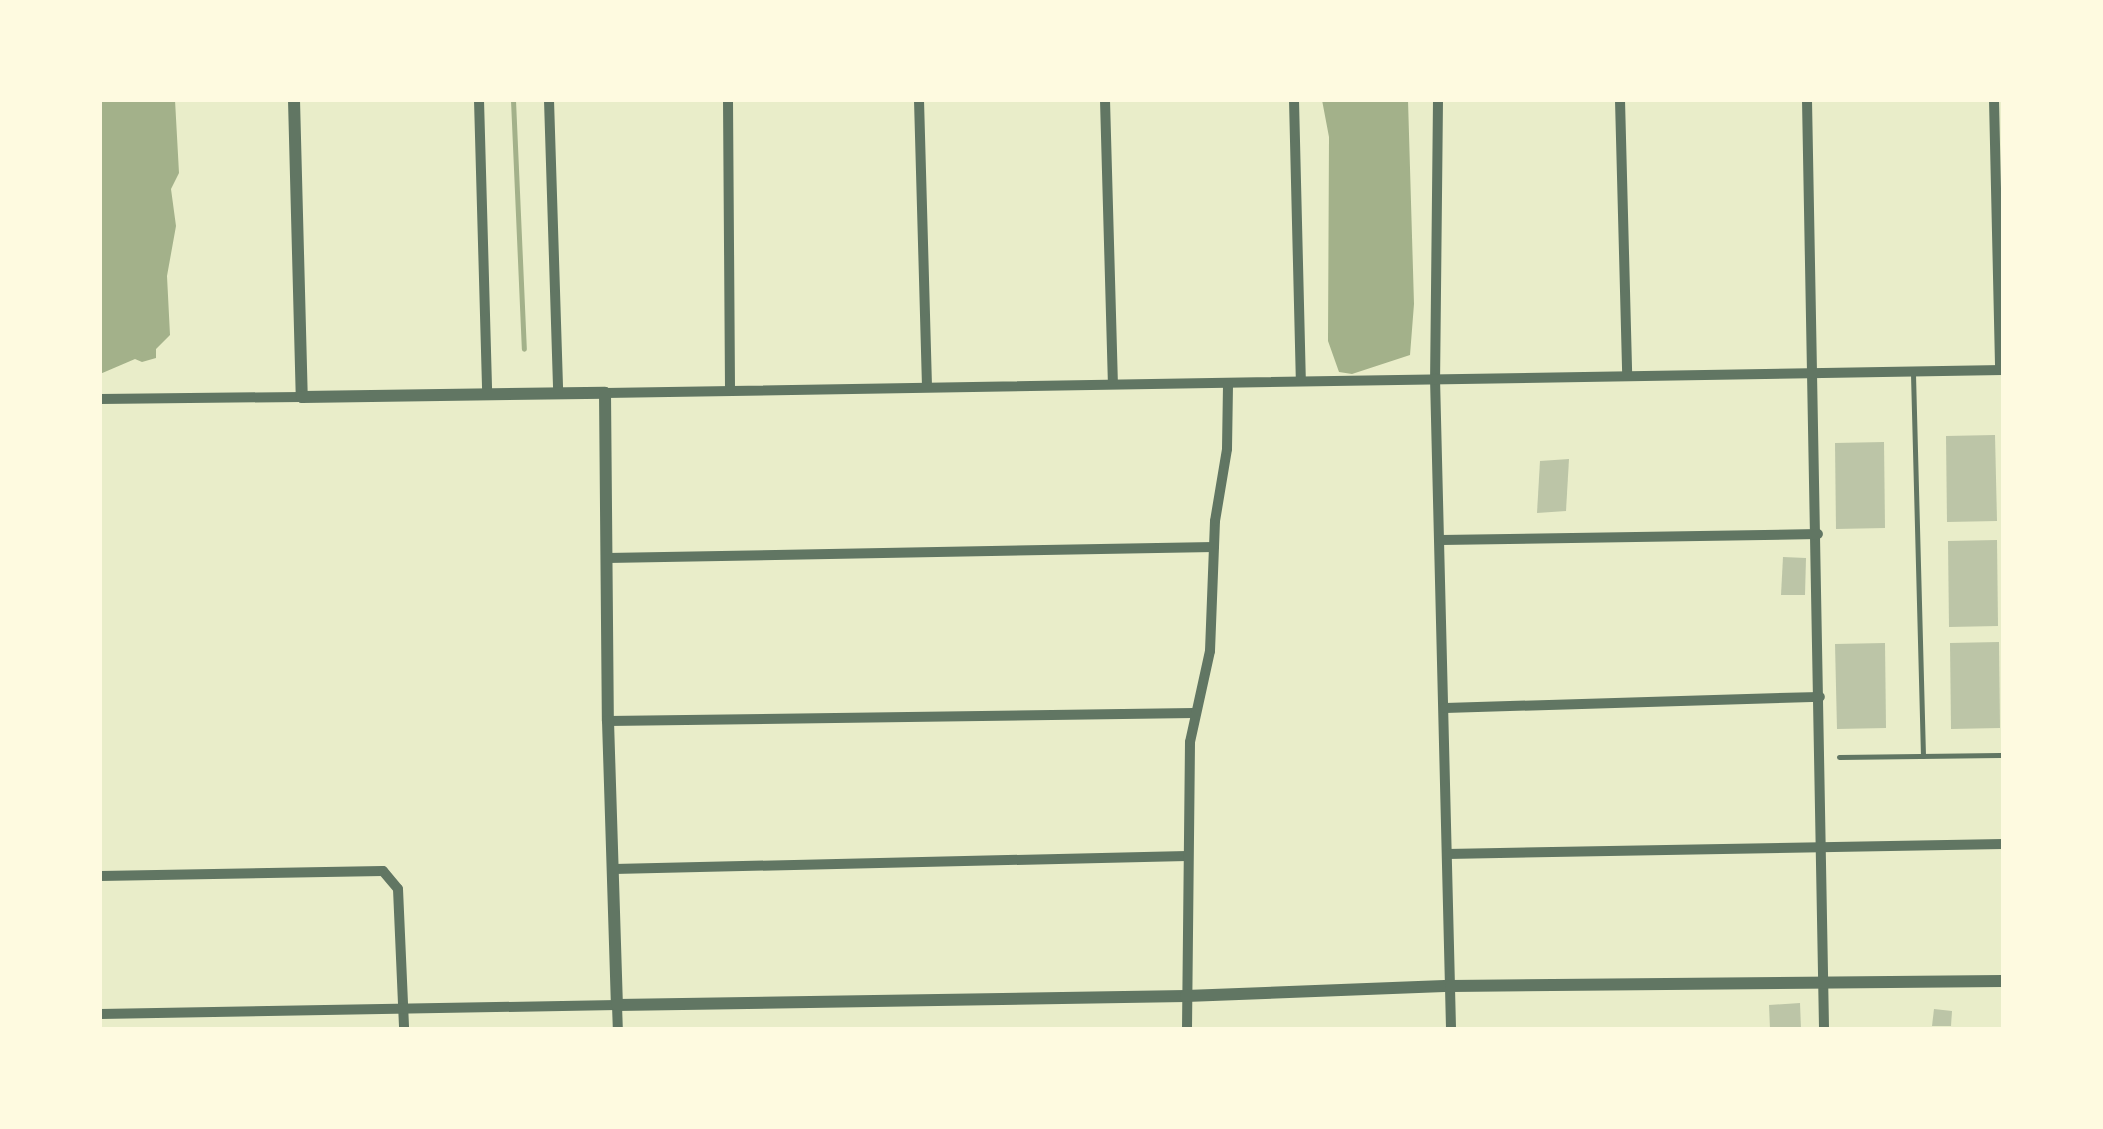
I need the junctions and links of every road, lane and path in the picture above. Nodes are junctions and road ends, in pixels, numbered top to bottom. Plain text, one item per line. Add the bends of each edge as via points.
1 (294, 100) edge
2 (479, 100) edge
3 (549, 100) edge
4 (728, 100) edge
5 (919, 100) edge
6 (1106, 100) edge
7 (1294, 100) edge
8 (1438, 100) edge
9 (1620, 100) edge
10 (1808, 100) edge
11 (1994, 100) edge
12 (2001, 370) edge
13 (1913, 371) junction
14 (1816, 372) junction
15 (1626, 375) junction
16 (1436, 378) junction
17 (1301, 382) junction
18 (1228, 383) junction
19 (1112, 384) junction
20 (927, 387) junction
21 (730, 388) junction
22 (558, 392) junction
23 (605, 393) junction
24 (487, 394) junction
25 (302, 397) junction
26 (100, 399) edge
27 (1818, 534) junction
28 (1441, 540) junction
29 (1214, 548) junction
30 (607, 558) junction
31 (1820, 697) junction
32 (1445, 708) junction
33 (1194, 713) junction
34 (608, 720) junction
35 (2000, 755) dead end
36 (1924, 756) junction
37 (1839, 757) dead end
38 (2003, 844) edge
39 (1822, 847) junction
40 (1447, 854) junction
41 (1187, 856) junction
42 (614, 870) junction
43 (100, 876) edge
44 (2003, 981) edge
45 (1824, 983) junction
46 (1451, 986) junction
47 (1186, 996) junction
48 (617, 1005) junction
49 (403, 1011) junction
50 (100, 1014) edge
51 (404, 1029) edge
52 (618, 1029) edge
53 (1187, 1029) edge
54 (1451, 1029) edge
55 (1824, 1029) edge
56 (1859, 1029) edge
57 (1883, 1029) edge

1 - 25 street
2 - 24 street
3 - 22 street
4 - 21 street
5 - 20 street
6 - 19 street
7 - 17 street
8 - 16 street
9 - 15 street
10 - 14 street
11 - 12 street
12 - 13 street
13 - 14 street
13 - 36 lane
14 - 15 street
14 - 27 street
15 - 16 street
16 - 17 street
16 - 28 street
17 - 18 street
18 - 19 street
18 - 29 street
19 - 20 street
20 - 21 street
21 - 23 street
22 - 23 street
22 - 24 street
23 - 30 street
24 - 25 street
25 - 26 street
27 - 28 street
27 - 31 street
28 - 32 street
29 - 30 street
29 - 33 street via 1210,651
30 - 34 street
31 - 32 street
31 - 39 street
32 - 40 street
33 - 34 street
33 - 41 street
34 - 42 street
35 - 36 lane
36 - 37 lane
38 - 39 street
39 - 40 street
39 - 45 street
40 - 46 street
41 - 42 street
41 - 47 street
42 - 48 street
43 - 49 street via 388,874 398,888
44 - 45 street
45 - 46 street
45 - 55 street
46 - 47 street
46 - 54 street
47 - 48 street
47 - 53 street
48 - 49 street
48 - 52 street
49 - 50 street
49 - 51 street
56 - 57 path

